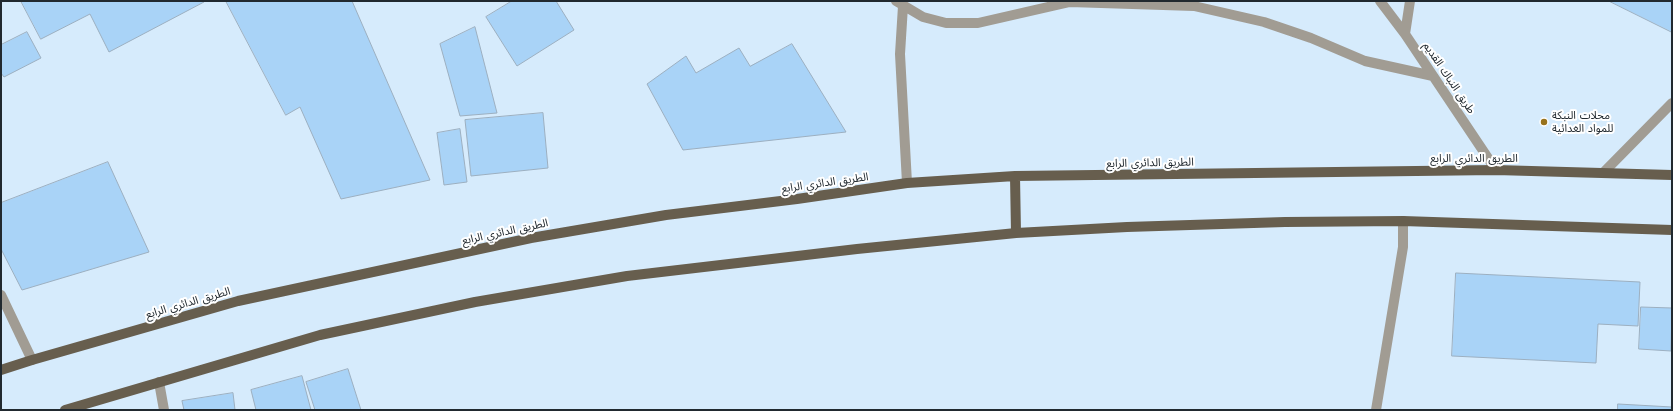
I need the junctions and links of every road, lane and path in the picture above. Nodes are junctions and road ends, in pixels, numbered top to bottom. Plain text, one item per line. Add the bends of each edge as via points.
1 (1380, 1) edge
2 (1410, 1) edge
3 (900, 4) edge
4 (1405, 34) junction
5 (1433, 76) junction
6 (1672, 103) edge
7 (1496, 170) junction
8 (1604, 172) junction
9 (1672, 175) edge
10 (1015, 176) junction
11 (907, 183) junction
12 (1403, 222) junction
13 (1672, 230) edge
14 (1016, 233) junction
15 (1, 295) edge
16 (32, 360) junction
17 (1, 370) edge
18 (159, 382) junction
19 (65, 410) edge
20 (164, 410) edge
21 (1376, 410) edge

1 - 4 street, طريق النباك القديم
2 - 4 street
3 - 5 street via 924,17 946,23 978,23 1070,2 1194,6 1264,22 1311,38 1365,61
3 - 11 street
4 - 5 street, طريق النباك القديم
5 - 7 street, طريق النباك القديم
6 - 8 street
7 - 8 main road, الطريق الدائري الرابع
7 - 10 main road, الطريق الدائري الرابع
8 - 9 main road, الطريق الدائري الرابع
10 - 11 main road, الطريق الدائري الرابع
10 - 14 main road
11 - 16 main road, الطريق الدائري الرابع via 666,215 531,238 238,301
12 - 13 main road
12 - 14 main road via 1285,222
12 - 21 street via 1403,247
14 - 18 main road via 627,276 475,302 320,335
15 - 16 street
16 - 17 main road, الطريق الدائري الرابع
18 - 19 main road
18 - 20 street

